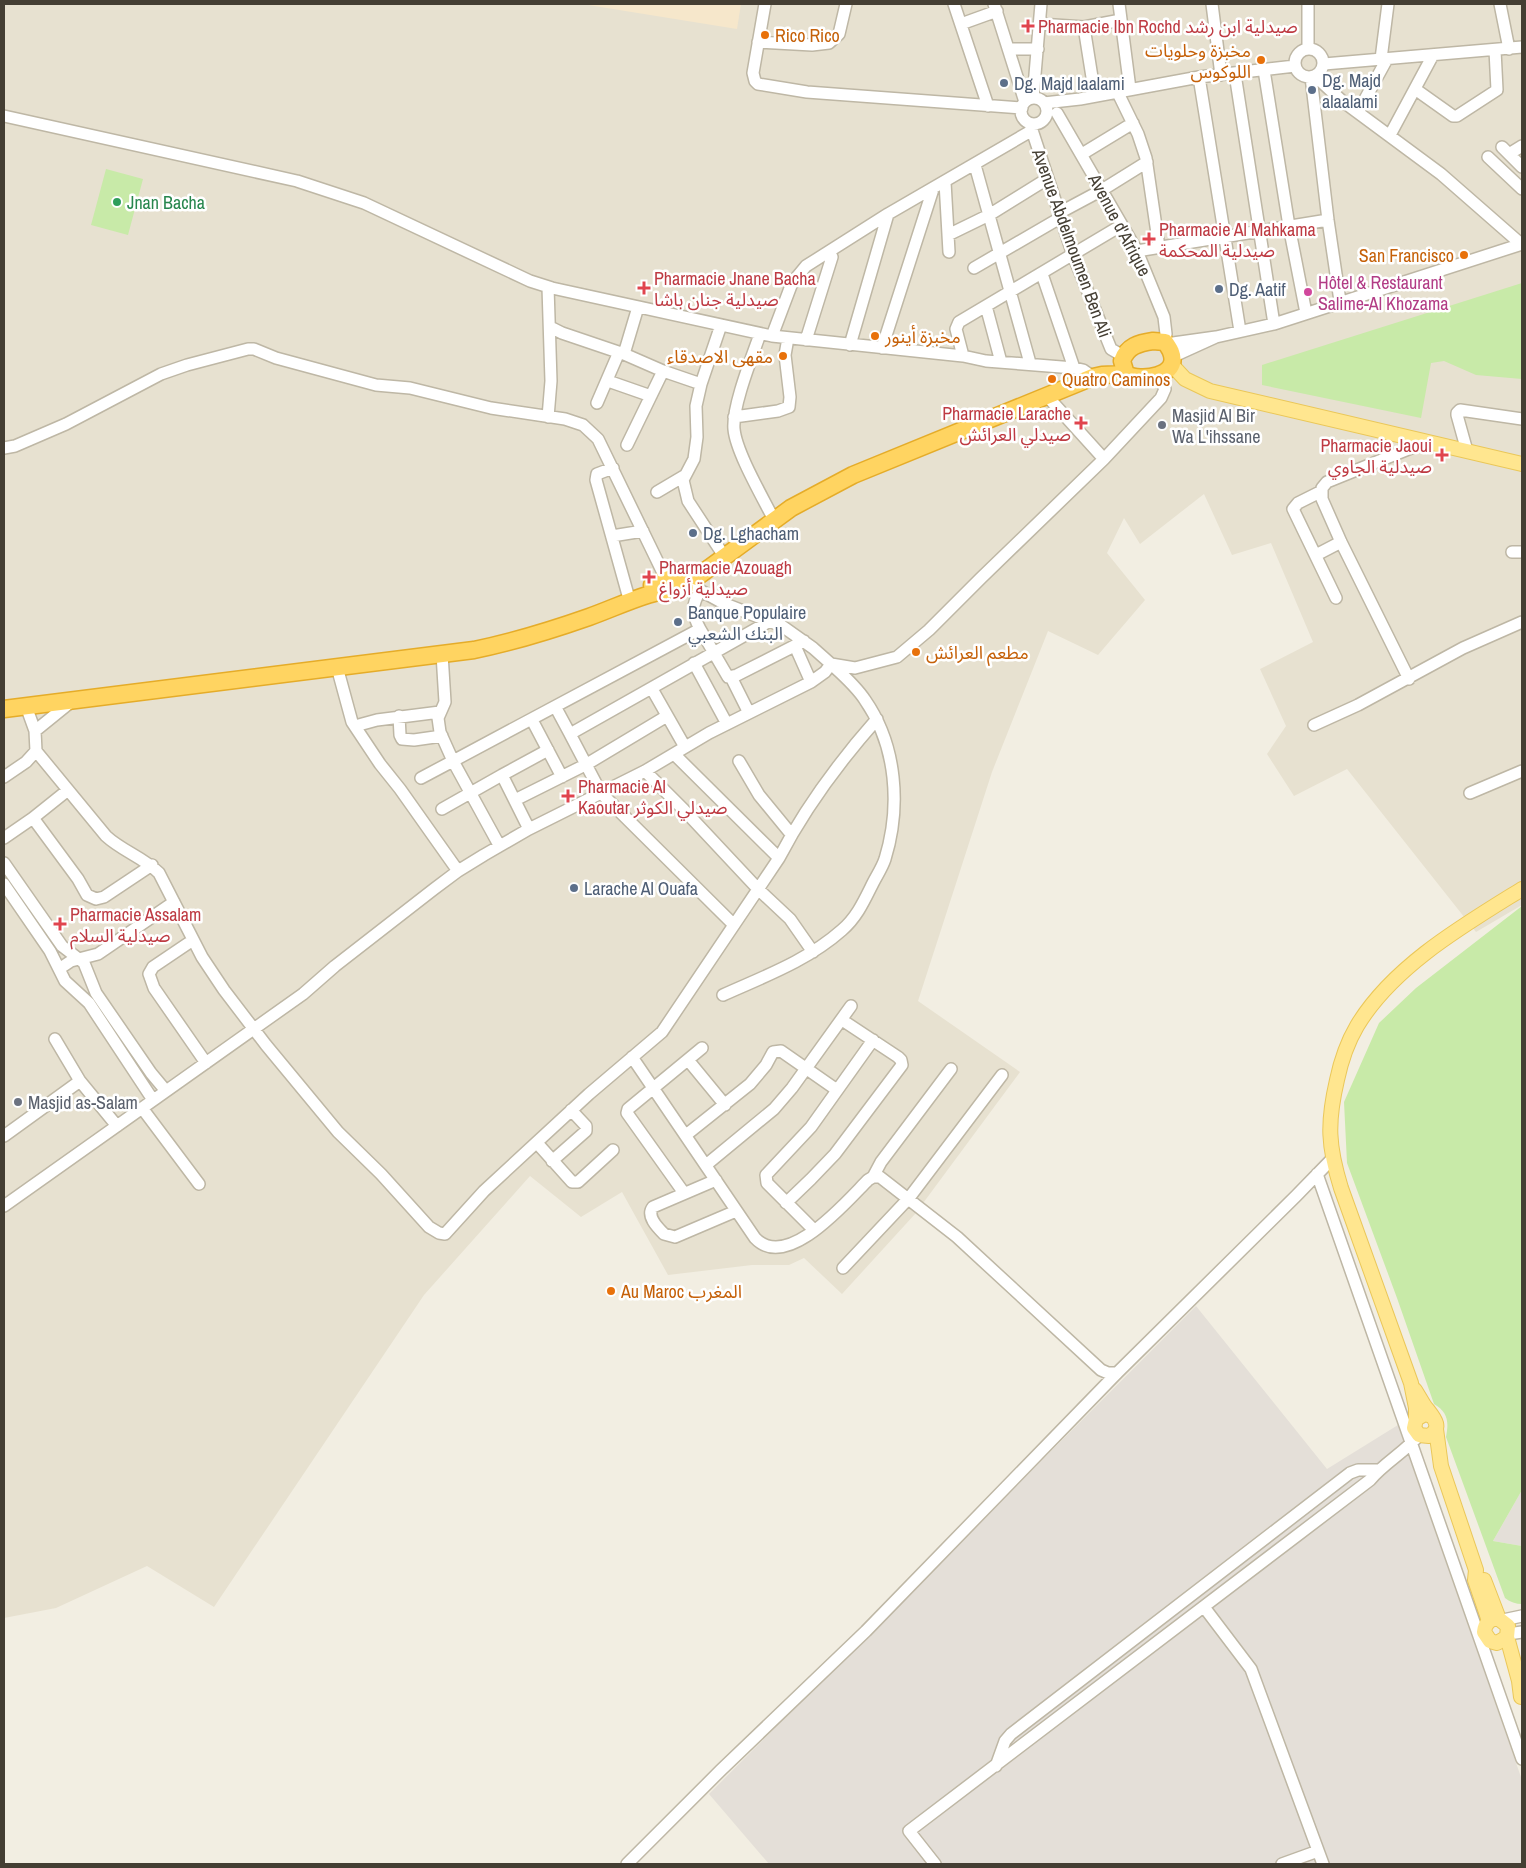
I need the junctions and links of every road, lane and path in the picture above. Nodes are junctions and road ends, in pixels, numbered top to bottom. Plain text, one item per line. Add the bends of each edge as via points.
1 (765, 4) edge
2 (846, 4) edge
3 (954, 4) edge
4 (1041, 4) edge
5 (1119, 4) edge
6 (1212, 4) edge
7 (1308, 4) edge
8 (1388, 4) edge
9 (1500, 4) edge
10 (996, 7) edge
11 (1121, 20) junction
12 (961, 24) junction
13 (1040, 24) junction
14 (1084, 27) junction
15 (758, 42) junction
16 (1522, 47) edge
17 (1008, 49) junction
18 (1038, 49) junction
19 (1308, 49) junction
20 (1509, 49) junction
21 (1495, 50) junction
22 (1433, 55) junction
23 (1384, 59) junction
24 (1324, 64) junction
25 (1296, 66) junction
26 (1264, 70) junction
27 (1235, 74) junction
28 (1221, 75) junction
29 (1199, 77) junction
30 (1313, 77) junction
31 (1130, 89) junction
32 (1415, 89) junction
33 (1117, 91) junction
34 (1095, 96) junction
35 (1080, 99) junction
36 (1031, 103) junction
37 (988, 106) junction
38 (1358, 112) junction
39 (1052, 114) junction
40 (4, 116) edge
41 (1133, 123) junction
42 (1031, 127) junction
43 (1390, 135) junction
44 (1522, 146) edge
45 (1082, 154) junction
46 (1488, 157) dead end
47 (1147, 162) junction
48 (976, 165) junction
49 (1522, 167) edge
50 (1047, 180) junction
51 (944, 182) junction
52 (933, 189) junction
53 (1522, 189) edge
54 (1102, 190) junction
55 (888, 214) junction
56 (989, 214) junction
57 (1059, 215) junction
58 (1328, 220) junction
59 (1122, 225) junction
60 (1289, 226) junction
61 (1261, 231) junction
62 (948, 236) junction
63 (1224, 236) junction
64 (1522, 244) edge
65 (1159, 247) junction
66 (1137, 251) junction
67 (828, 252) junction
68 (949, 252) dead end
69 (1000, 254) junction
70 (1073, 255) junction
71 (974, 268) dead end
72 (1042, 274) junction
73 (548, 287) junction
74 (1011, 292) junction
75 (1340, 301) junction
76 (986, 306) junction
77 (638, 308) junction
78 (1306, 313) junction
79 (1274, 324) junction
80 (721, 325) junction
81 (550, 327) junction
82 (1240, 332) junction
83 (760, 334) junction
84 (772, 336) junction
85 (788, 338) junction
86 (806, 340) junction
87 (850, 344) junction
88 (882, 348) junction
89 (621, 353) junction
90 (963, 356) junction
91 (1123, 356) junction
92 (1166, 359) junction
93 (1001, 362) junction
94 (1030, 363) junction
95 (1074, 368) junction
96 (663, 371) junction
97 (1126, 374) junction
98 (1097, 376) junction
99 (608, 381) junction
100 (701, 384) junction
101 (651, 396) junction
102 (1046, 396) junction
103 (597, 403) dead end
104 (548, 417) junction
105 (734, 417) junction
106 (1522, 419) edge
107 (1426, 442) junction
108 (627, 445) dead end
109 (4, 448) edge
110 (1467, 451) junction
111 (1104, 459) junction
112 (1522, 464) edge
113 (613, 468) junction
114 (684, 476) junction
115 (1322, 491) junction
116 (657, 492) dead end
117 (774, 520) junction
118 (644, 531) junction
119 (612, 536) junction
120 (1341, 542) junction
121 (1316, 555) junction
122 (724, 556) junction
123 (666, 579) junction
124 (692, 584) junction
125 (628, 595) junction
126 (1336, 598) dead end
127 (770, 621) junction
128 (1522, 622) edge
129 (700, 629) junction
130 (799, 644) junction
131 (714, 652) junction
132 (442, 654) junction
133 (694, 664) junction
134 (831, 664) junction
135 (336, 667) junction
136 (731, 677) junction
137 (1409, 678) junction
138 (811, 682) junction
139 (652, 689) junction
140 (73, 700) junction
141 (4, 701) edge
142 (26, 706) junction
143 (556, 708) junction
144 (4, 709) edge
145 (440, 712) junction
146 (749, 713) junction
147 (399, 716) junction
148 (668, 716) junction
149 (877, 719) junction
150 (532, 720) junction
151 (727, 724) junction
152 (1314, 725) dead end
153 (355, 726) junction
154 (35, 731) junction
155 (570, 734) junction
156 (442, 736) junction
157 (685, 748) junction
158 (548, 750) junction
159 (36, 751) junction
160 (674, 754) junction
161 (739, 761) dead end
162 (453, 762) junction
163 (587, 764) junction
164 (1522, 770) edge
165 (645, 771) junction
166 (502, 775) junction
167 (562, 776) junction
168 (4, 777) edge
169 (421, 778) dead end
170 (68, 790) junction
171 (601, 793) junction
172 (1470, 793) dead end
173 (471, 794) junction
174 (514, 800) junction
175 (442, 809) dead end
176 (33, 818) junction
177 (529, 829) junction
178 (791, 834) junction
179 (4, 838) edge
180 (499, 845) junction
181 (778, 858) junction
182 (4, 863) edge
183 (152, 865) junction
184 (458, 871) junction
185 (4, 884) edge
186 (1522, 888) edge
187 (758, 889) junction
188 (174, 902) junction
189 (734, 925) junction
190 (193, 940) junction
191 (813, 952) junction
192 (98, 954) junction
193 (78, 959) junction
194 (59, 969) junction
195 (88, 972) junction
196 (68, 984) junction
197 (723, 995) dead end
198 (852, 1006) dead end
199 (842, 1020) junction
200 (254, 1028) junction
201 (56, 1039) dead end
202 (872, 1040) junction
203 (702, 1048) dead end
204 (632, 1057) junction
205 (688, 1060) junction
206 (206, 1063) junction
207 (806, 1068) junction
208 (951, 1069) dead end
209 (1002, 1075) dead end
210 (80, 1081) junction
211 (654, 1088) junction
212 (837, 1090) junction
213 (166, 1091) junction
214 (153, 1100) junction
215 (725, 1105) junction
216 (142, 1108) junction
217 (571, 1110) junction
218 (117, 1126) junction
219 (686, 1135) junction
220 (4, 1136) edge
221 (537, 1143) junction
222 (613, 1150) dead end
223 (1332, 1158) junction
224 (552, 1160) junction
225 (706, 1164) junction
226 (1317, 1174) junction
227 (874, 1177) junction
228 (716, 1180) junction
229 (199, 1184) dead end
230 (684, 1194) junction
231 (909, 1198) junction
232 (786, 1203) junction
233 (4, 1206) edge
234 (736, 1211) junction
235 (814, 1230) junction
236 (843, 1268) dead end
237 (1117, 1373) junction
238 (1411, 1383) junction
239 (1416, 1419) junction
240 (1434, 1422) junction
241 (1418, 1438) junction
242 (1441, 1466) junction
243 (1379, 1470) junction
244 (1204, 1607) junction
245 (1522, 1616) edge
246 (1497, 1620) junction
247 (1500, 1636) edge
248 (1521, 1699) edge
249 (1522, 1759) edge
250 (996, 1767) junction
251 (1318, 1851) junction
252 (627, 1864) edge
253 (935, 1864) edge
254 (1282, 1864) edge
255 (1323, 1864) edge

1 - 15 street
2 - 15 street via 839,34 829,43
3 - 12 street
4 - 13 street
5 - 11 street
6 - 28 street
7 - 19 street
8 - 23 street
9 - 20 street
10 - 12 street
10 - 17 street
11 - 14 street
11 - 31 street
12 - 37 street
13 - 14 street
13 - 18 street
14 - 34 street
15 - 37 street via 753,73 758,84 807,92
16 - 20 street
17 - 18 street
17 - 36 street
18 - 36 street
19 - 24 street via 1320,53
19 - 25 street via 1298,54
20 - 21 street
21 - 22 street
21 - 32 street via 1497,90 1457,116
22 - 23 street
22 - 32 street
23 - 24 street
23 - 38 street
24 - 30 street via 1321,72
25 - 26 street
25 - 30 street via 1299,73
26 - 27 street
26 - 60 street
27 - 28 street
27 - 61 street
28 - 29 street
29 - 31 street
29 - 63 street
30 - 38 street
30 - 58 street
31 - 33 street
32 - 43 street
33 - 34 street
33 - 41 street
34 - 35 street
35 - 36 street
35 - 39 street, Avenue Abdelmoumen Ben Ali
36 - 37 street
36 - 39 street
36 - 42 street, Avenue Abdelmoumen Ben Ali via 1023,117
38 - 43 street
39 - 42 street, Avenue Abdelmoumen Ben Ali
39 - 45 street, Avenue d'Afrique
40 - 73 street via 321,188 364,202
41 - 45 street
41 - 47 street
42 - 48 street
42 - 50 street, Avenue Abdelmoumen Ben Ali
43 - 64 street
44 - 49 street via 1505,150
45 - 54 street, Avenue d'Afrique
46 - 53 street
47 - 54 street
47 - 65 street
48 - 51 street
48 - 56 street
50 - 56 street
50 - 57 street, Avenue Abdelmoumen Ben Ali
51 - 52 street
51 - 62 street
52 - 55 street
52 - 88 street
54 - 57 street
54 - 59 street, Avenue d'Afrique
55 - 67 street
55 - 87 street
56 - 62 street
56 - 69 street
57 - 69 street
57 - 70 street, Avenue Abdelmoumen Ben Ali
58 - 60 street
58 - 75 street
59 - 66 street, Avenue d'Afrique
59 - 70 street
60 - 61 street
60 - 78 street
61 - 63 street
61 - 79 street
62 - 68 street
63 - 65 street
63 - 82 street
64 - 75 street
65 - 66 street
66 - 92 street, Avenue d'Afrique via 1164,318
67 - 84 street via 806,266 792,283
67 - 86 street via 832,257
69 - 71 street
69 - 74 street
70 - 72 street
70 - 91 street, Avenue Abdelmoumen Ben Ali via 1111,349
72 - 74 street
72 - 95 street
73 - 77 street
73 - 81 street
74 - 76 street
74 - 94 street
75 - 78 street
76 - 90 street via 957,324
76 - 93 street
77 - 80 street
77 - 89 street
78 - 79 street
79 - 82 street
80 - 83 street
80 - 100 street
81 - 89 street
81 - 104 street
82 - 92 street via 1216,337
83 - 84 street
83 - 105 street
84 - 85 street
85 - 86 street
85 - 105 street via 785,355 789,407
86 - 87 street
87 - 88 street
88 - 90 street
89 - 96 street
89 - 99 street
90 - 93 street
91 - 92 highway via 1133,346 1153,341
91 - 97 highway
91 - 98 highway
92 - 97 highway via 1141,378
92 - 107 main road via 1180,375 1210,391
92 - 111 street, Avenue d'Afrique via 1163,396
93 - 94 street
94 - 95 street
95 - 98 street
96 - 100 street
96 - 101 street
97 - 98 highway
98 - 102 highway
99 - 101 street
99 - 103 street
100 - 114 street via 696,406 694,459
101 - 108 street
102 - 111 street
102 - 117 highway via 853,475
104 - 109 street via 491,408 410,388 376,385 248,349 186,364 161,374 66,424
104 - 113 street via 584,425 592,431
105 - 117 street via 738,445
106 - 110 street via 1460,410 1457,415
107 - 110 main road
107 - 115 street via 1327,482
110 - 112 main road
111 - 134 street via 902,655 855,668
113 - 118 street
113 - 119 street via 597,474 596,478
114 - 116 street
114 - 122 street via 688,501
115 - 120 street via 1322,499
115 - 121 street via 1293,509
117 - 122 highway
118 - 119 street
118 - 123 street
119 - 125 street
120 - 121 street
120 - 137 street
121 - 126 street
122 - 124 highway
123 - 124 highway
123 - 125 highway
124 - 127 street via 725,604
124 - 129 street via 693,617
124 - 132 highway via 656,592 513,641
125 - 141 highway via 511,634 472,643
127 - 130 street via 782,626
127 - 131 street
128 - 137 street via 1463,648
129 - 131 street
129 - 143 street
130 - 134 street
130 - 136 street
130 - 138 street
131 - 133 street
131 - 136 street via 725,675
132 - 135 highway
132 - 145 street via 446,696
133 - 139 street
133 - 151 street
134 - 138 street
134 - 149 street via 856,688
135 - 140 highway
135 - 153 street
136 - 146 street
137 - 152 street
138 - 146 street
139 - 148 street
139 - 155 street
140 - 142 highway
140 - 154 street
142 - 144 highway
142 - 154 street
143 - 150 street
143 - 155 street
145 - 147 street
145 - 156 street
146 - 151 street
147 - 153 street
147 - 156 street via 402,739
148 - 157 street
148 - 163 street
149 - 178 street via 826,782
149 - 191 street via 894,773 890,838 884,861 856,917
150 - 158 street
150 - 162 street
151 - 157 street
153 - 184 street
154 - 159 street
155 - 163 street
156 - 162 street
157 - 160 street
158 - 166 street
158 - 167 street
159 - 168 street
159 - 170 street
160 - 165 street
160 - 181 street
161 - 178 street via 759,795
162 - 169 street
162 - 173 street
163 - 167 street
163 - 171 street
164 - 172 street
165 - 171 street
165 - 187 street
166 - 173 street
166 - 174 street
167 - 174 street
170 - 176 street
170 - 183 street via 115,845
171 - 177 street
171 - 189 street
173 - 175 street
173 - 180 street
174 - 177 street
176 - 179 street
176 - 183 street via 87,895 94,899 112,892
177 - 180 street
178 - 181 street
180 - 184 street
181 - 187 street
182 - 193 street via 62,946
183 - 188 street
184 - 200 street
185 - 194 street
186 - 223 main road via 1427,952 1399,976 1366,1013 1340,1066 1330,1127
187 - 189 street
187 - 191 street via 790,919
188 - 190 street
188 - 192 street
189 - 204 street via 667,1026
190 - 200 street via 224,990
190 - 206 street via 153,967 149,974 154,988
191 - 197 street via 767,977
192 - 193 street
192 - 195 street
193 - 194 street
193 - 195 street
194 - 196 street
195 - 196 street via 76,983
195 - 213 street via 96,993
196 - 214 street via 89,1003
198 - 199 street
199 - 202 street
199 - 207 street
200 - 206 street
200 - 221 street via 338,1132 429,1227 439,1233 446,1234 484,1191
201 - 210 street
202 - 212 street
202 - 232 street via 898,1057 901,1067 835,1154
203 - 205 street
204 - 211 street
204 - 217 street
205 - 211 street
205 - 215 street
206 - 213 street
207 - 212 street
207 - 215 street via 781,1051 775,1051 750,1084
207 - 225 street via 774,1109
208 - 227 street
209 - 231 street
210 - 218 street
210 - 220 street
211 - 219 street
211 - 230 street via 628,1108 627,1113
212 - 232 street via 811,1127 766,1175 767,1183
213 - 214 street
214 - 216 street
215 - 219 street
216 - 218 street
216 - 229 street
217 - 221 street
217 - 224 street via 586,1126 586,1131
218 - 233 street
219 - 225 street
221 - 224 street
222 - 224 street via 578,1182 572,1182
223 - 226 street
223 - 238 main road
225 - 228 street
226 - 237 street
226 - 241 street
227 - 231 street via 883,1178
227 - 235 street
228 - 230 street
228 - 234 street
230 - 234 street via 650,1210 651,1217 667,1236 679,1236
231 - 236 street
231 - 237 street via 957,1237 1100,1370
232 - 235 street
234 - 235 street via 755,1238 770,1248 784,1246
237 - 252 street via 866,1631
238 - 239 main road
238 - 240 main road
239 - 240 main road via 1425,1414
239 - 241 main road via 1414,1428
240 - 241 main road via 1429,1436
240 - 242 main road
241 - 242 main road via 1430,1446
241 - 243 street
241 - 247 street
242 - 246 main road via 1476,1570 1475,1580
243 - 244 street
243 - 250 street via 1350,1473 1011,1734 1005,1741
244 - 250 street
244 - 251 street via 1251,1669
245 - 246 street
246 - 247 main road via 1508,1626
246 - 247 main road via 1485,1628
247 - 248 main road via 1512,1683
247 - 249 street
250 - 253 street via 909,1831
251 - 254 street
251 - 255 street

